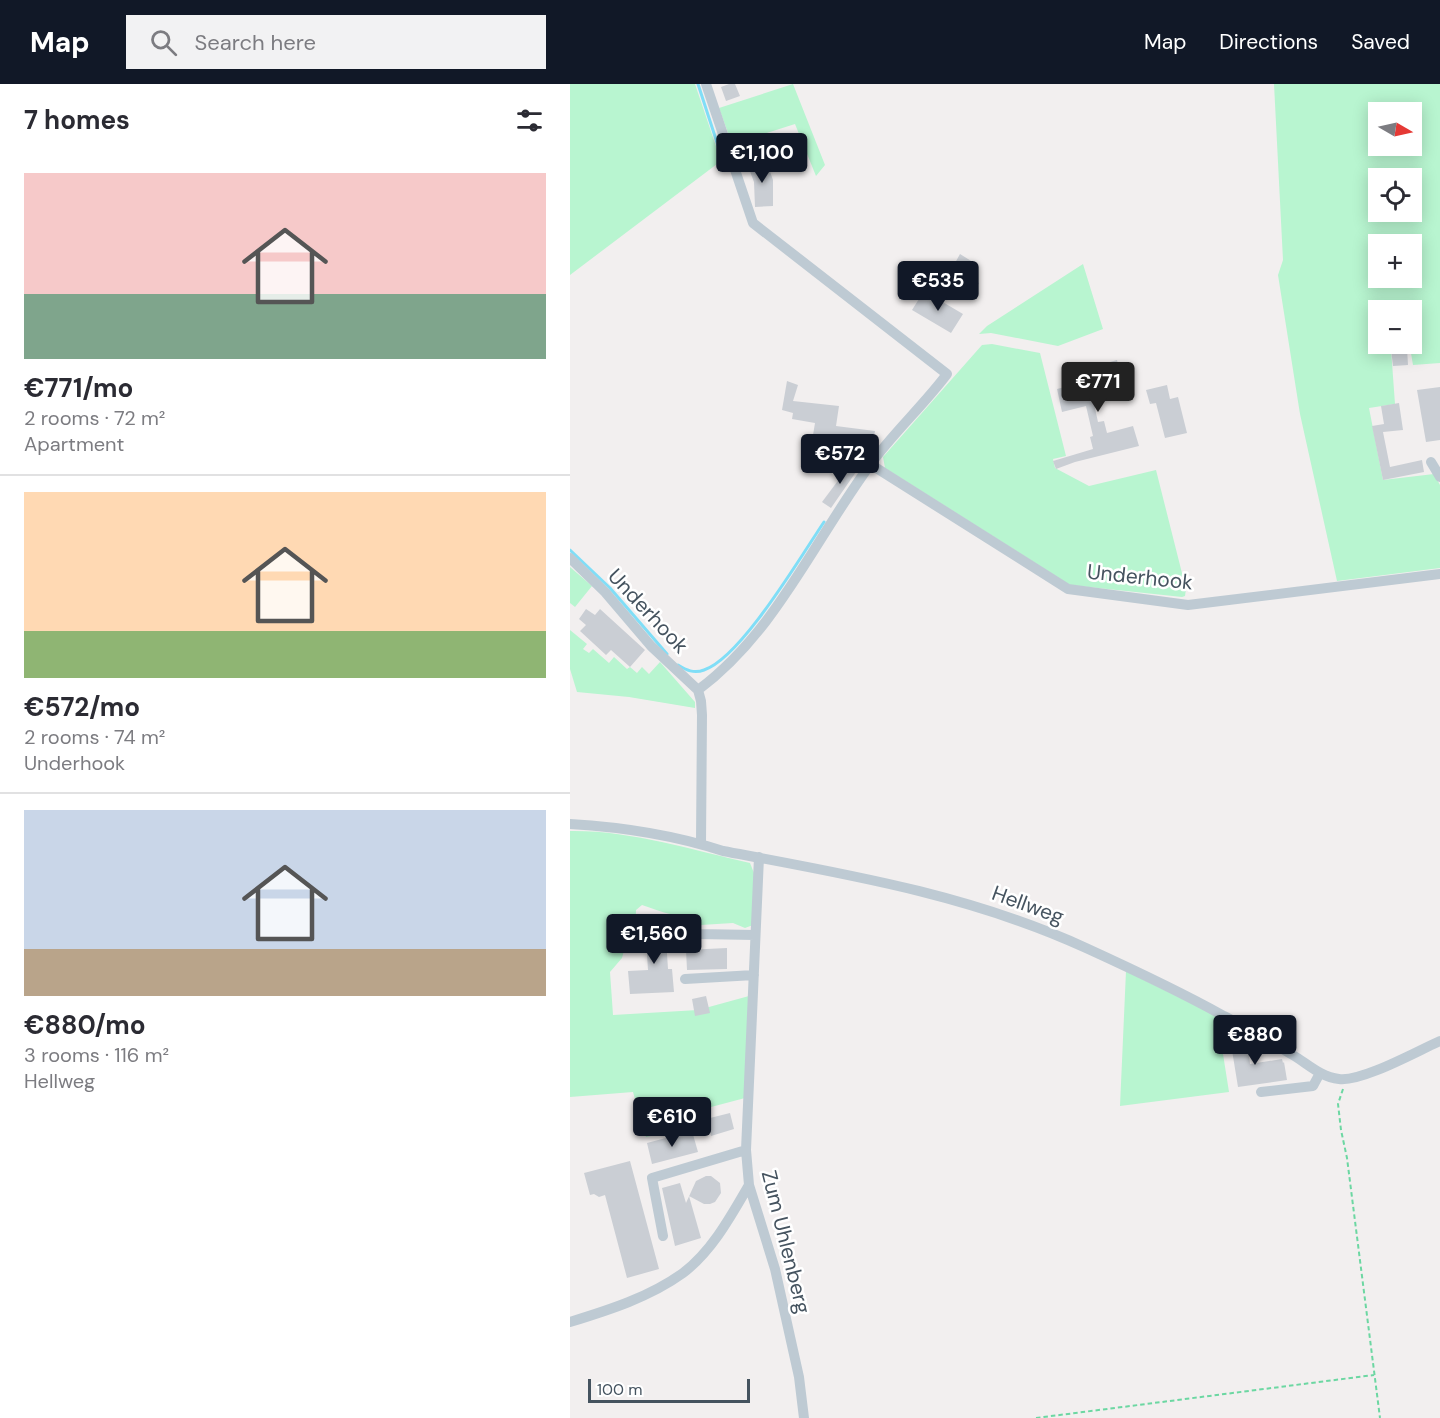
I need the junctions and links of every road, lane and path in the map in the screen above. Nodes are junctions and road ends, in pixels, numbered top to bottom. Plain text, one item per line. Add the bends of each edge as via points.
1 (706, 84) edge
2 (1431, 462) dead end
3 (870, 464) junction
4 (1440, 477) edge
5 (570, 558) edge
6 (1440, 574) edge
7 (698, 690) junction
8 (570, 824) edge
9 (701, 843) junction
10 (759, 857) junction
11 (683, 931) dead end
12 (755, 935) junction
13 (754, 975) junction
14 (684, 979) dead end
15 (1440, 1041) edge
16 (1320, 1073) junction
17 (1347, 1078) junction
18 (1261, 1092) dead end
19 (746, 1150) junction
20 (749, 1185) junction
21 (663, 1236) dead end
22 (570, 1322) edge
23 (1374, 1375) junction
24 (804, 1418) edge
25 (1036, 1418) edge
26 (1380, 1418) edge

1 - 3 street via 753,223 947,374
2 - 4 street
3 - 6 street, Underhook via 1068,589 1188,605
3 - 7 street via 758,631
5 - 7 street, Underhook via 651,646
7 - 9 street via 702,715
8 - 9 street, Hellweg
9 - 10 street, Hellweg
10 - 12 street, Zum Uhlenberg
10 - 16 street, Hellweg via 909,889 1010,916 1167,987
11 - 12 street
12 - 13 street, Zum Uhlenberg
13 - 14 street
13 - 19 street, Zum Uhlenberg
15 - 17 street, Hellweg via 1364,1076
16 - 17 street, Hellweg
16 - 18 street via 1313,1086
17 - 23 path via 1338,1104
19 - 20 street, Zum Uhlenberg
19 - 21 street via 652,1178
20 - 22 street via 727,1223 684,1272 624,1304
20 - 24 street, Zum Uhlenberg via 775,1269
23 - 25 path
23 - 26 path

